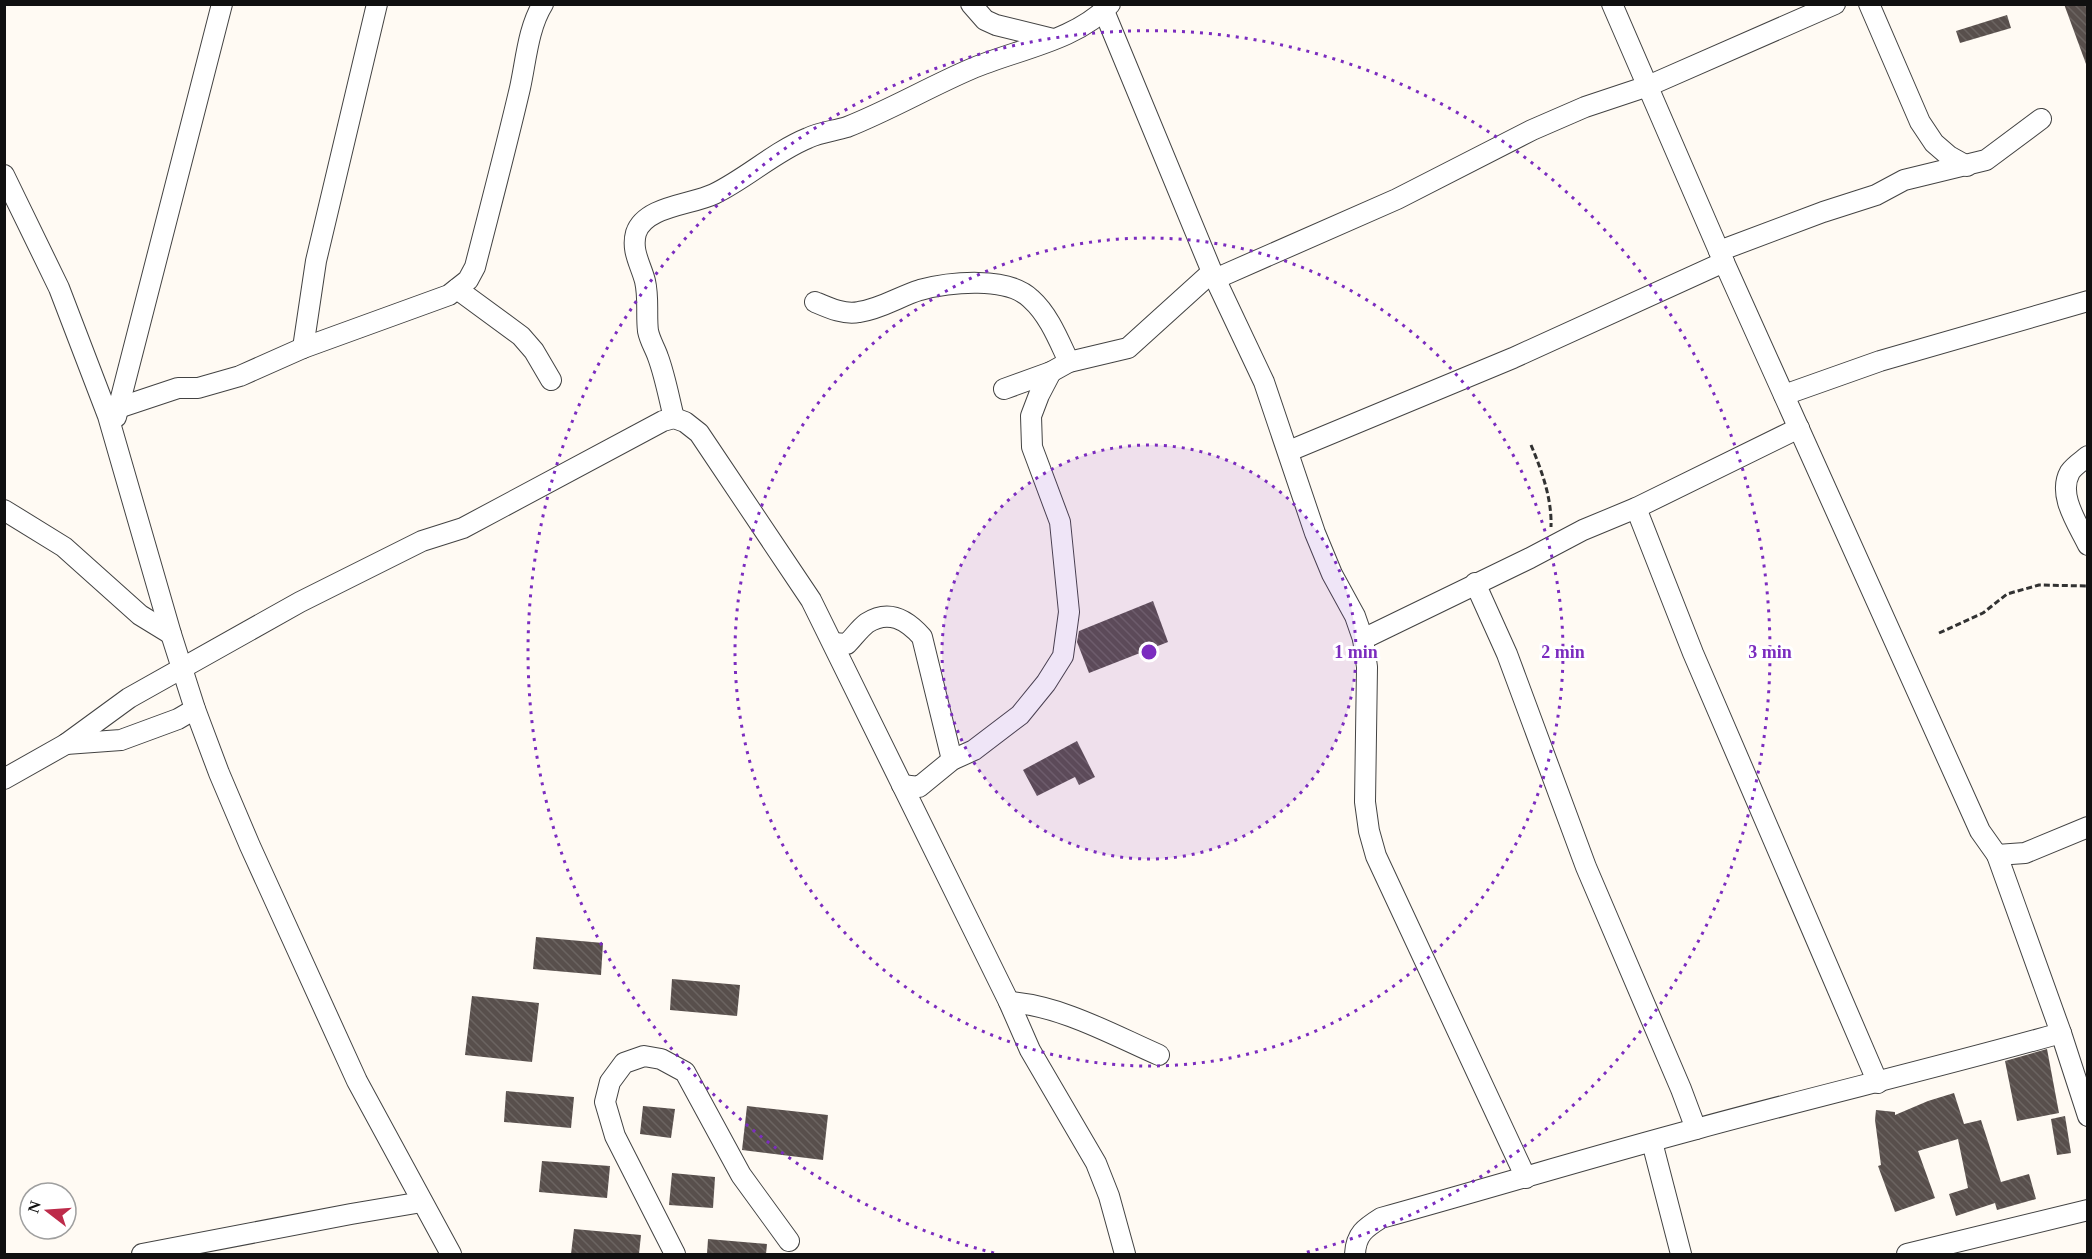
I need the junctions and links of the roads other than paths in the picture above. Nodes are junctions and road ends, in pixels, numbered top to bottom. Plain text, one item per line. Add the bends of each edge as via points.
1 (222, 4) edge
2 (377, 4) edge
3 (971, 4) edge
4 (1612, 4) edge
5 (1869, 4) edge
6 (535, 7) edge
7 (1823, 7) edge
8 (1107, 8) edge
9 (1053, 39) junction
10 (1648, 86) junction
11 (2041, 119) dead end
12 (1967, 166) junction
13 (4, 175) edge
14 (1722, 257) junction
15 (1214, 276) junction
16 (457, 290) junction
17 (2088, 300) edge
18 (815, 302) dead end
19 (303, 348) junction
20 (1069, 362) junction
21 (1051, 372) junction
22 (551, 380) dead end
23 (1004, 389) dead end
24 (1784, 395) junction
25 (118, 408) junction
26 (674, 418) junction
27 (1799, 429) junction
28 (112, 431) junction
29 (1289, 451) junction
30 (2088, 456) edge
31 (1636, 508) junction
32 (4, 510) edge
33 (2088, 544) edge
34 (1475, 583) junction
35 (171, 634) junction
36 (1363, 639) junction
37 (833, 643) junction
38 (182, 667) junction
39 (195, 709) junction
40 (66, 744) junction
41 (952, 760) junction
42 (4, 779) edge
43 (902, 785) junction
44 (2088, 827) edge
45 (1997, 855) junction
46 (1009, 1002) junction
47 (2061, 1033) junction
48 (1159, 1055) dead end
49 (1878, 1083) junction
50 (2088, 1116) edge
51 (1696, 1129) junction
52 (1652, 1142) junction
53 (1526, 1178) junction
54 (422, 1202) junction
55 (2088, 1210) edge
56 (789, 1241) dead end
57 (142, 1254) edge
58 (451, 1254) edge
59 (675, 1254) edge
60 (1125, 1254) edge
61 (1355, 1254) edge
62 (1681, 1254) edge
63 (1907, 1254) edge

1 - 25 street
2 - 19 street via 316,261
3 - 9 street via 985,20 996,25
4 - 10 street
5 - 12 street via 1920,122 1934,143
6 - 16 street via 505,153 475,267
7 - 10 street
8 - 9 street
8 - 15 street
9 - 26 street via 971,69 846,127 808,137 714,194 651,214 644,220 636,235 636,254 646,284 650,341 658,356
10 - 14 street
10 - 15 street via 1532,130 1397,199
11 - 12 street via 1986,160
12 - 14 street via 1904,180
13 - 28 street via 59,288
14 - 24 street
14 - 29 street via 1513,358
15 - 20 street via 1128,348
15 - 29 street via 1264,382
16 - 19 street
16 - 22 street via 521,336
17 - 24 street via 1890,357
18 - 20 street via 834,310 858,313 919,290 956,283 1009,285 1031,298 1050,323
19 - 25 street via 240,376 198,388 178,388
20 - 21 street
21 - 23 street
21 - 41 street via 1031,416 1032,447 1060,522 1069,612 1063,656 1020,715 974,750
24 - 27 street
25 - 28 street
26 - 37 street via 692,427 716,457 811,600
26 - 38 street via 463,528 422,541 300,602
27 - 31 street
27 - 45 street via 1980,831
28 - 35 street
29 - 36 street via 1319,543
30 - 33 street via 2070,471 2066,484 2067,500
31 - 34 street
31 - 49 street
32 - 35 street via 64,547 140,615
34 - 36 street
34 - 51 street via 1507,654 1586,867
35 - 38 street
36 - 53 street via 1367,667 1365,802 1376,856
37 - 41 street via 847,644 867,623 881,618 897,617 910,623 922,637
37 - 43 street
38 - 39 street
38 - 40 street via 113,708
39 - 40 street via 122,740
39 - 54 street via 250,846 352,1071
40 - 42 street
41 - 43 street via 919,787
43 - 46 street
44 - 45 street via 2025,853
45 - 47 street
46 - 48 street via 1058,1011
46 - 60 street via 1030,1050 1096,1163
47 - 49 street
47 - 50 street
49 - 51 street
51 - 52 street
52 - 53 street
52 - 62 street
53 - 61 street via 1381,1218 1364,1229
54 - 57 street
54 - 58 street
55 - 63 street
56 - 59 street via 741,1175 685,1072 661,1059 644,1056 624,1063 610,1082 605,1102 615,1136

